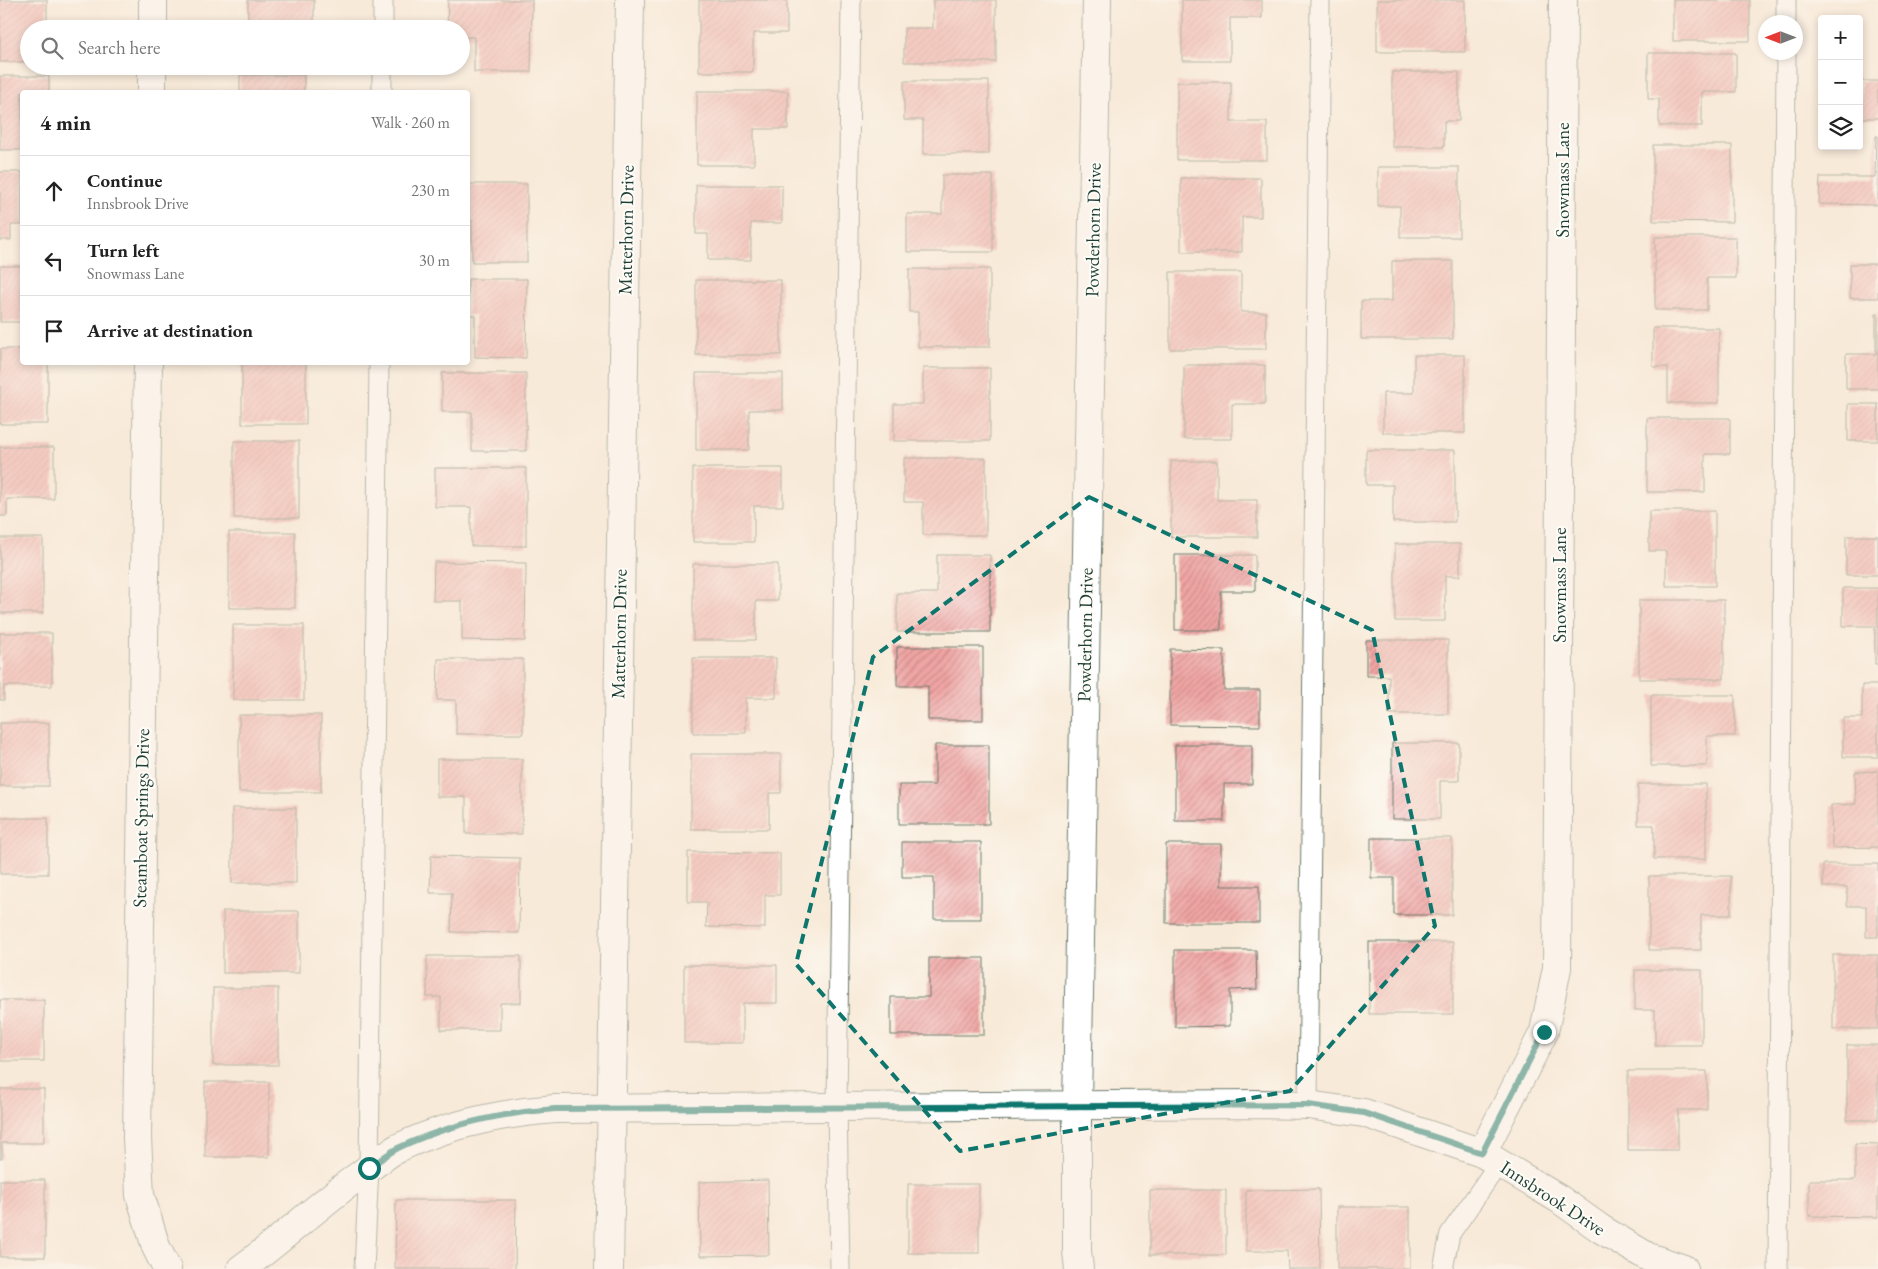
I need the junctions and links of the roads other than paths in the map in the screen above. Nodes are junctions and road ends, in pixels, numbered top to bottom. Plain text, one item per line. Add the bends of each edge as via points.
1 (153, 0) edge
2 (383, 0) edge
3 (630, 0) edge
4 (851, 0) edge
5 (1097, 0) edge
6 (1320, 0) edge
7 (1563, 0) edge
8 (1786, 0) edge
9 (1786, 15) edge
10 (153, 20) edge
11 (382, 20) edge
12 (1786, 60) edge
13 (152, 75) edge
14 (382, 75) edge
15 (152, 90) edge
16 (382, 90) edge
17 (148, 365) edge
18 (379, 365) edge
19 (1077, 1105) junction
20 (1308, 1105) junction
21 (837, 1107) junction
22 (611, 1109) junction
23 (1490, 1158) junction
24 (369, 1168) junction
25 (166, 1269) edge
26 (241, 1269) edge
27 (364, 1269) edge
28 (609, 1269) edge
29 (840, 1269) edge
30 (1079, 1269) edge
31 (1443, 1269) edge
32 (1684, 1269) edge
33 (1778, 1269) edge

1 - 10 street
2 - 11 lane
3 - 22 street, Matterhorn Drive
4 - 21 lane
5 - 19 street, Powderhorn Drive
6 - 20 lane
7 - 23 street, Snowmass Lane via 1557,968 1544,1032
8 - 9 lane
12 - 33 lane
13 - 15 street
14 - 16 lane
17 - 25 street, Steamboat Springs Drive via 137,1138 140,1195
18 - 24 lane
19 - 20 street, Innsbrook Drive
19 - 21 street, Innsbrook Drive
19 - 30 street, Powderhorn Drive
20 - 23 street, Innsbrook Drive via 1364,1113
21 - 22 street, Innsbrook Drive
21 - 29 lane
22 - 24 street, Innsbrook Drive via 515,1112 441,1131 396,1149
22 - 28 street, Matterhorn Drive
23 - 31 lane via 1450,1234
23 - 32 street, Innsbrook Drive via 1640,1252
24 - 26 street, Innsbrook Drive via 326,1200 277,1244
24 - 27 lane

